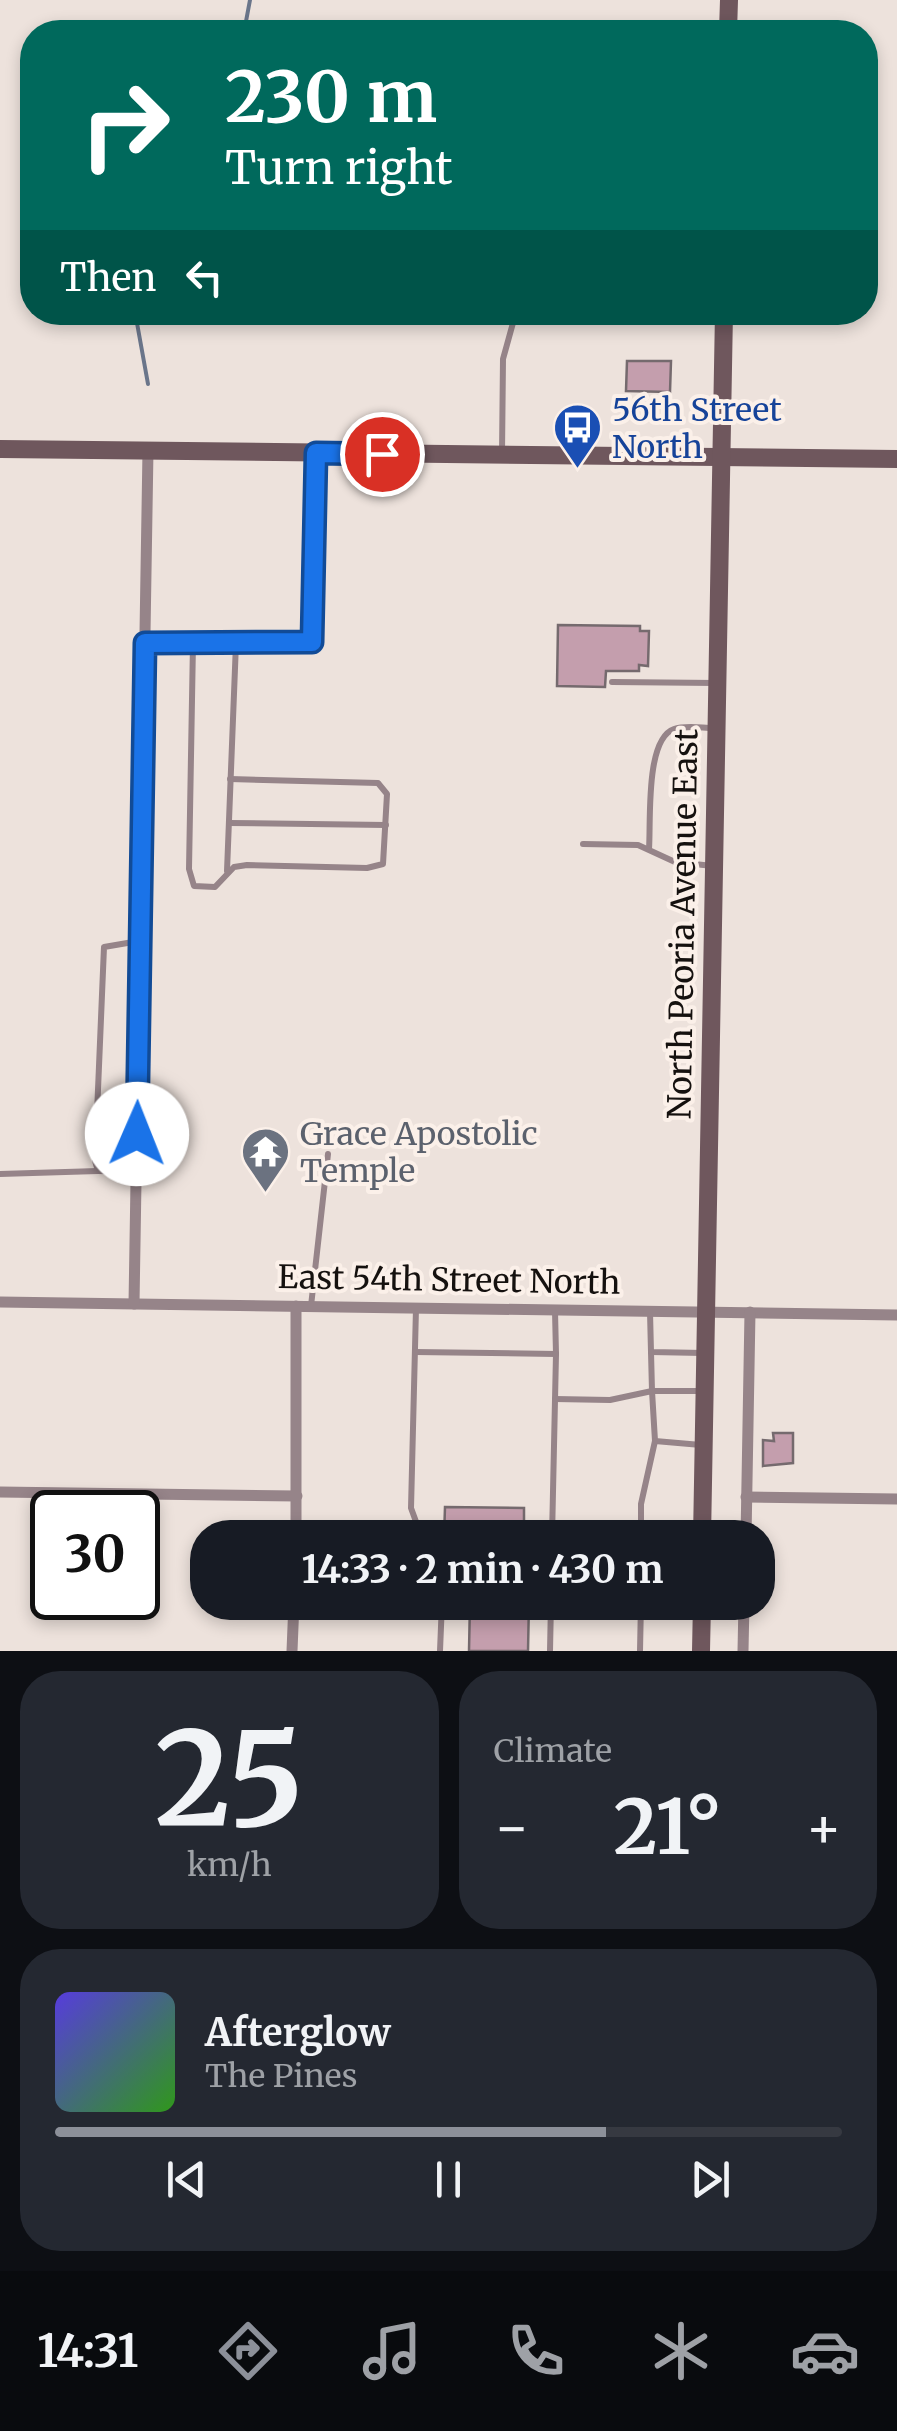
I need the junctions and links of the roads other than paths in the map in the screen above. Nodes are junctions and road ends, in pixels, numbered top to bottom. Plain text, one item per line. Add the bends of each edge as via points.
1 (512, 325) edge
2 (724, 325) edge
3 (0, 449) edge
4 (148, 450) junction
5 (316, 453) junction
6 (502, 454) junction
7 (721, 457) junction
8 (897, 459) edge
9 (193, 642) junction
10 (236, 642) junction
11 (145, 643) junction
12 (612, 682) dead end
13 (718, 683) junction
14 (717, 728) junction
15 (230, 779) junction
16 (229, 823) junction
17 (386, 826) junction
18 (583, 844) dead end
19 (649, 849) junction
20 (714, 866) junction
21 (228, 872) junction
22 (140, 941) junction
23 (328, 1154) dead end
24 (98, 1171) junction
25 (136, 1172) junction
26 (0, 1174) edge
27 (0, 1302) edge
28 (134, 1304) junction
29 (296, 1306) junction
30 (311, 1306) junction
31 (416, 1307) junction
32 (555, 1309) junction
33 (650, 1310) junction
34 (706, 1311) junction
35 (750, 1312) junction
36 (897, 1314) edge
37 (415, 1352) junction
38 (651, 1352) junction
39 (705, 1353) junction
40 (556, 1354) junction
41 (652, 1391) junction
42 (704, 1391) junction
43 (555, 1398) junction
44 (655, 1441) junction
45 (704, 1444) junction
46 (0, 1492) edge
47 (297, 1496) junction
48 (746, 1497) junction
49 (897, 1499) edge
50 (296, 1520) edge
51 (415, 1520) edge
52 (552, 1520) edge
53 (641, 1520) edge
54 (702, 1520) edge
55 (746, 1520) edge
56 (293, 1620) edge
57 (441, 1620) edge
58 (551, 1620) edge
59 (640, 1620) edge
60 (702, 1620) edge
61 (744, 1620) edge
62 (292, 1651) edge
63 (440, 1651) edge
64 (550, 1651) edge
65 (640, 1651) edge
66 (701, 1651) edge
67 (744, 1651) edge

1 - 6 lane via 503,360
2 - 7 main road, North Peoria Avenue East
3 - 4 main road
4 - 5 main road
4 - 11 street
5 - 6 main road
5 - 10 lane via 312,642
6 - 7 main road
7 - 8 main road
7 - 13 main road, North Peoria Avenue East
9 - 10 lane
9 - 11 lane
9 - 21 lane via 190,879 194,886 214,887
10 - 15 lane
11 - 22 street
12 - 13 lane
13 - 14 main road, North Peoria Avenue East
14 - 19 lane via 672,729 658,741
14 - 20 main road, North Peoria Avenue East
15 - 16 lane
15 - 17 lane via 378,783 387,794
16 - 17 lane
16 - 21 lane
17 - 21 lane via 386,856 375,868 247,865
18 - 19 lane
19 - 20 lane via 675,862
20 - 34 main road, North Peoria Avenue East
22 - 24 lane via 104,946
22 - 25 street
23 - 30 lane
24 - 25 lane
24 - 26 lane
25 - 28 street
27 - 28 street, East 54th Street North
28 - 29 street, East 54th Street North
29 - 30 street, East 54th Street North
29 - 47 street
30 - 31 street, East 54th Street North
31 - 32 street, East 54th Street North
31 - 37 lane
32 - 33 street, East 54th Street North
32 - 40 lane
33 - 34 street, East 54th Street North
33 - 38 lane
34 - 35 street, East 54th Street North
34 - 39 main road, North Peoria Avenue East
35 - 36 street, East 54th Street North
35 - 48 street
37 - 40 lane
37 - 51 lane
38 - 39 lane
38 - 41 lane
39 - 42 main road, North Peoria Avenue East
40 - 43 lane
41 - 42 lane
41 - 43 lane via 610,1400
41 - 44 lane
42 - 45 main road, North Peoria Avenue East
43 - 52 lane
44 - 45 lane
44 - 53 lane
45 - 54 main road, North Peoria Avenue East
46 - 47 street
47 - 50 street
48 - 49 street
48 - 55 street
56 - 62 street
57 - 63 lane
58 - 64 lane
59 - 65 lane
60 - 66 main road
61 - 67 street

